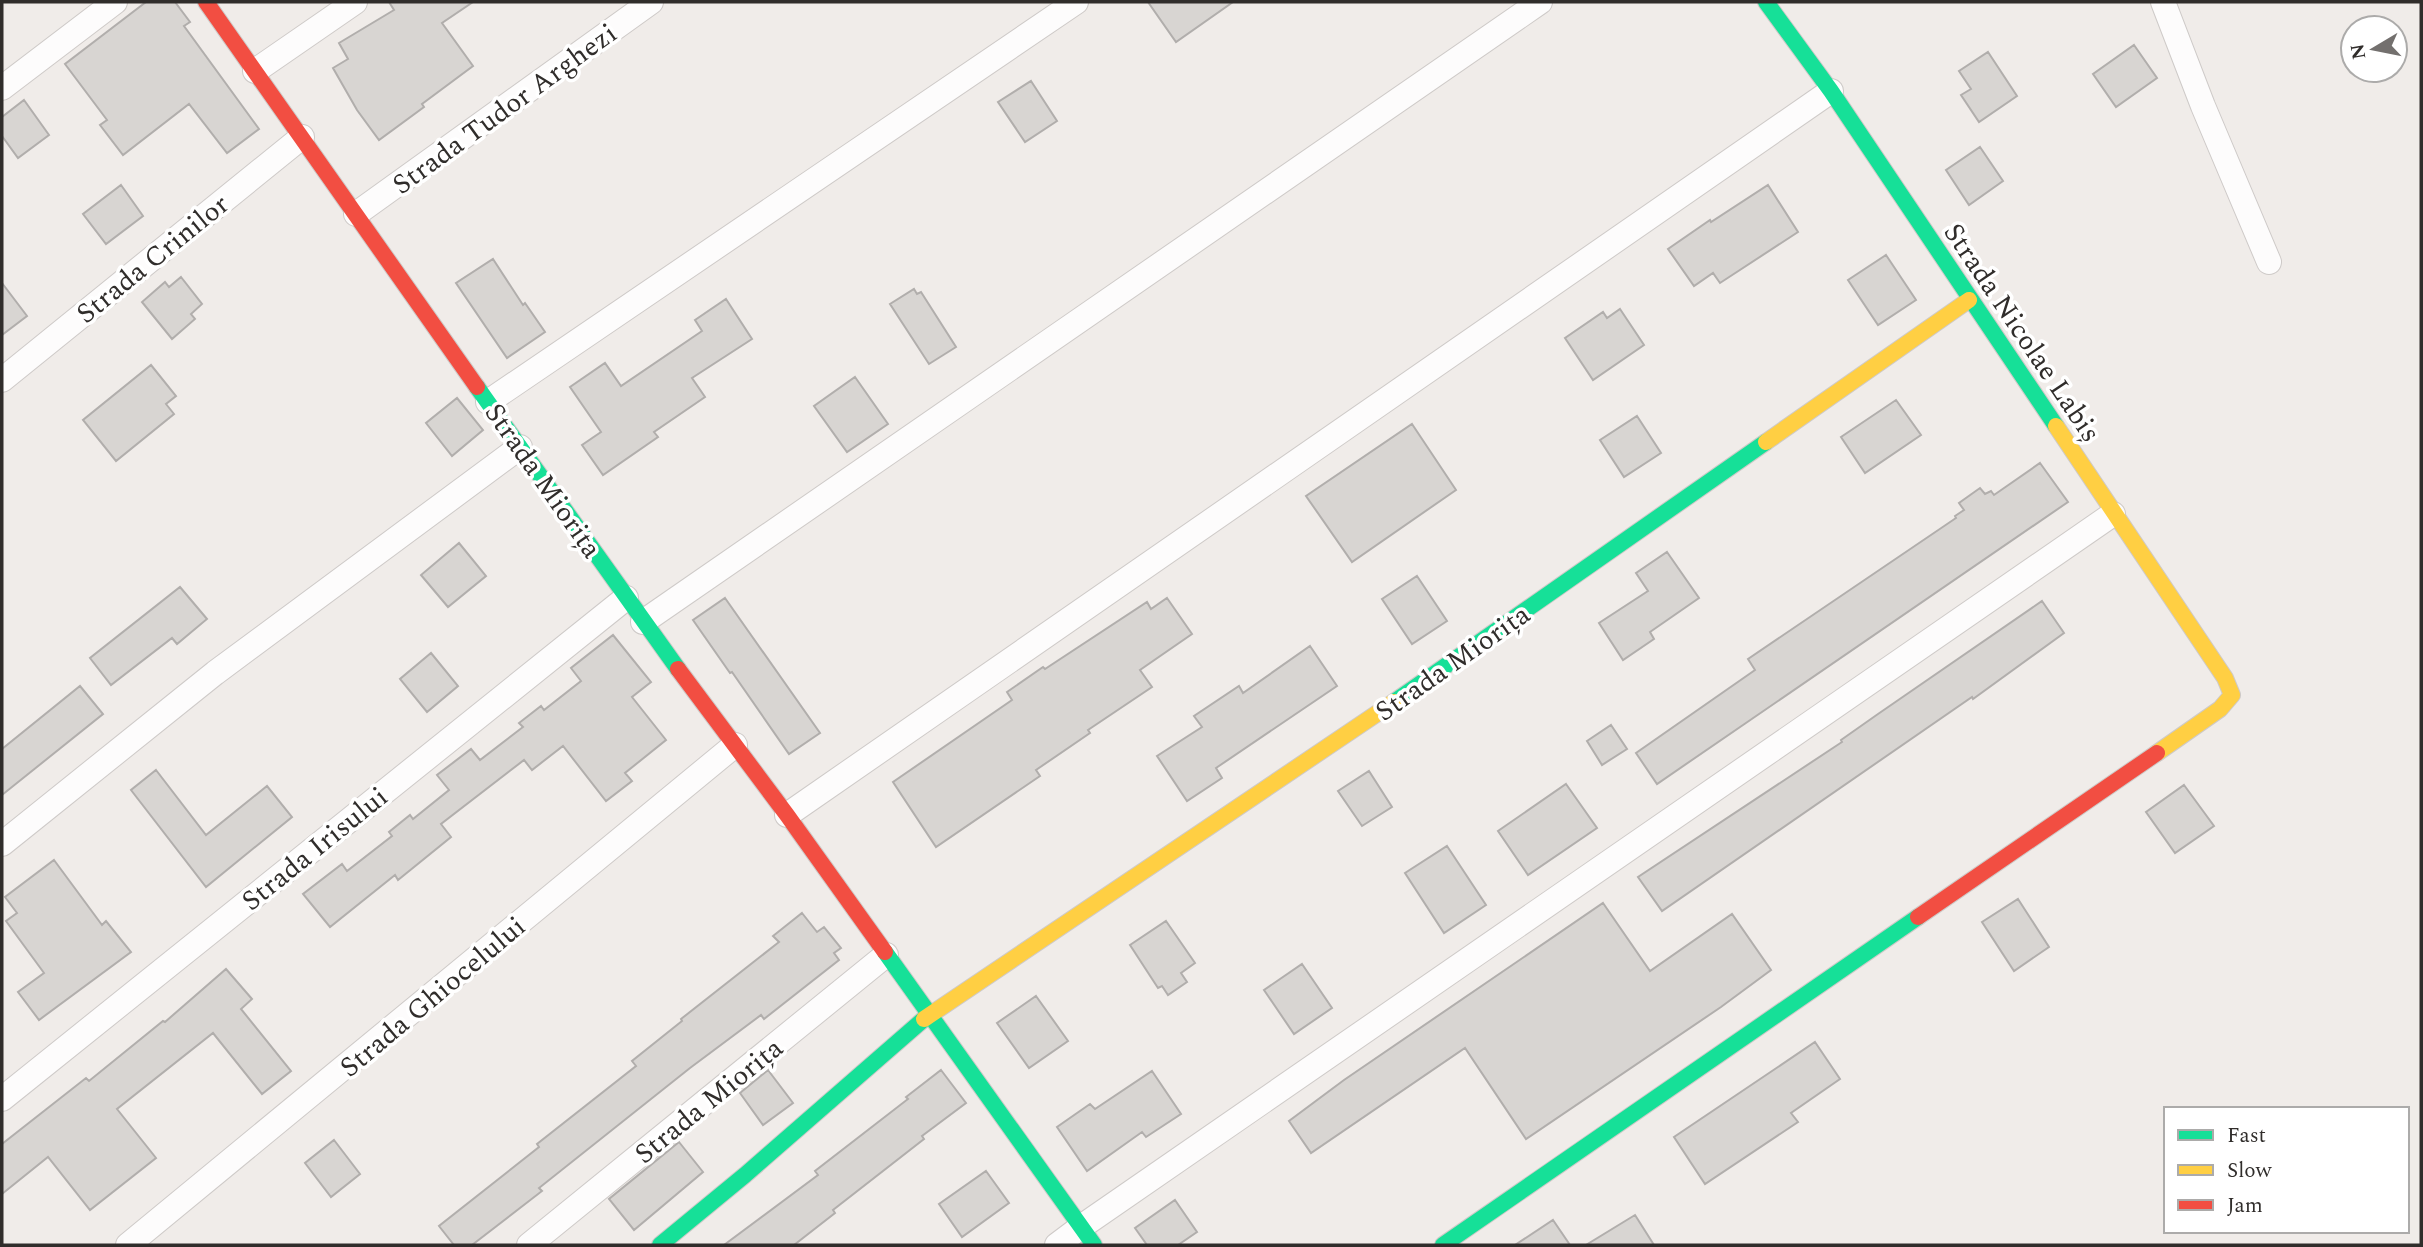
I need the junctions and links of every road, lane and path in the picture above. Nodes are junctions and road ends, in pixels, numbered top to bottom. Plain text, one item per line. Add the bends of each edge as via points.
1 (116, 2) edge
2 (206, 2) edge
3 (355, 2) edge
4 (652, 2) edge
5 (1076, 2) edge
6 (1540, 2) edge
7 (1766, 2) edge
8 (2163, 2) edge
9 (256, 71) junction
10 (2, 88) edge
11 (1831, 91) junction
12 (302, 137) junction
13 (356, 214) junction
14 (2269, 262) dead end
15 (1969, 300) junction
16 (2, 380) edge
17 (488, 402) junction
18 (520, 447) junction
19 (2113, 514) junction
20 (626, 598) junction
21 (643, 622) junction
22 (735, 745) junction
23 (787, 815) junction
24 (2, 844) edge
25 (886, 955) junction
26 (928, 1016) junction
27 (2, 1099) edge
28 (1087, 1236) edge
29 (128, 1245) edge
30 (529, 1245) edge
31 (660, 1245) edge
32 (1057, 1245) edge
33 (1443, 1245) edge

1 - 10 street
2 - 9 street, Strada Miorița
3 - 9 street
4 - 13 street, Strada Tudor Arghezi
5 - 17 street
6 - 21 street
7 - 11 street, Strada Nicolae Labiș
8 - 14 street
9 - 12 street, Strada Miorița
11 - 15 street, Strada Nicolae Labiș
11 - 23 street
12 - 13 street, Strada Miorița
12 - 16 street, Strada Crinilor
13 - 17 street, Strada Miorița
15 - 19 street, Strada Nicolae Labiș
15 - 26 street, Strada Miorița via 1437,673
17 - 18 street, Strada Miorița
18 - 20 street, Strada Miorița
18 - 24 street via 215,673
19 - 28 street
19 - 33 street, Strada Nicolae Labiș via 2225,678 2232,695 2220,709
20 - 21 street, Strada Miorița
20 - 27 street, Strada Irisului
21 - 22 street, Strada Miorița
22 - 23 street, Strada Miorița
22 - 29 street, Strada Ghiocelului
23 - 25 street, Strada Miorița
25 - 26 street, Strada Miorița
25 - 30 street, Strada Miorița
26 - 28 street, Strada Miorița
26 - 31 street, Strada Miorița
28 - 32 street

